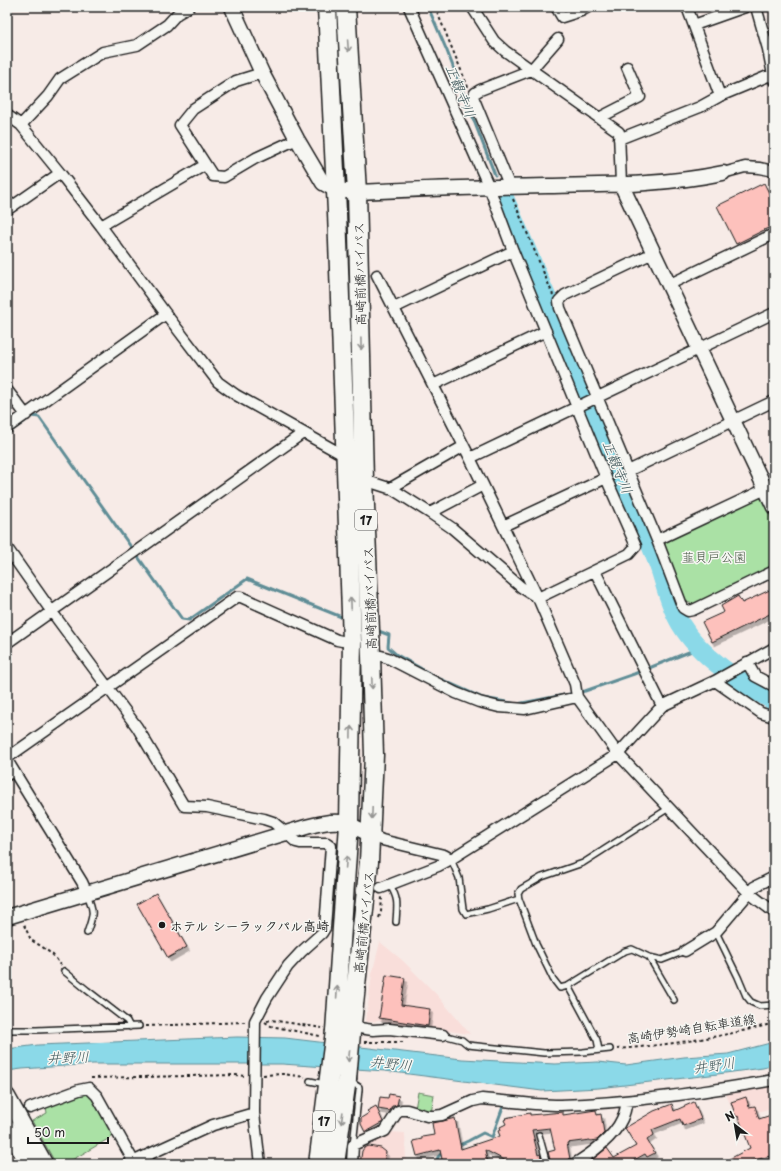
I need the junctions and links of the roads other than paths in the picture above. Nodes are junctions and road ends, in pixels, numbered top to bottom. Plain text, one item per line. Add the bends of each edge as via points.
1 (189, 7) edge
2 (232, 7) edge
3 (327, 7) edge
4 (346, 7) edge
5 (409, 7) edge
6 (472, 7) edge
7 (556, 7) edge
8 (588, 7) edge
9 (687, 7) edge
10 (745, 7) edge
11 (756, 7) edge
12 (694, 25) junction
13 (558, 39) dead end
14 (627, 67) dead end
15 (531, 70) junction
16 (262, 73) junction
17 (773, 77) edge
18 (720, 96) junction
19 (7, 115) edge
20 (599, 118) junction
21 (21, 125) junction
22 (297, 139) junction
23 (618, 139) junction
24 (205, 165) junction
25 (774, 171) edge
26 (60, 173) junction
27 (723, 173) joint
28 (621, 184) junction
29 (489, 187) junction
30 (510, 187) junction
31 (336, 190) junction
32 (357, 192) junction
33 (7, 210) edge
34 (101, 226) junction
35 (774, 234) edge
36 (513, 251) junction
37 (653, 253) junction
38 (377, 275) dead end
39 (668, 284) junction
40 (394, 308) junction
41 (774, 313) edge
42 (166, 314) junction
43 (546, 331) junction
44 (699, 348) junction
45 (433, 385) junction
46 (7, 390) edge
47 (596, 398) junction
48 (774, 401) edge
49 (580, 406) junction
50 (26, 415) junction
51 (733, 421) junction
52 (7, 428) edge
53 (303, 432) junction
54 (464, 446) junction
55 (345, 456) junction
56 (470, 458) junction
57 (628, 470) junction
58 (606, 478) junction
59 (364, 480) junction
60 (483, 485) junction
61 (770, 487) edge
62 (389, 488) junction
63 (774, 507) edge
64 (430, 512) junction
65 (503, 526) junction
66 (657, 540) junction
67 (7, 548) edge
68 (595, 571) junction
69 (774, 571) edge
70 (538, 598) junction
71 (52, 612) junction
72 (352, 641) junction
73 (7, 644) edge
74 (774, 648) edge
75 (371, 656) junction
76 (743, 665) junction
77 (718, 679) junction
78 (774, 686) edge
79 (108, 688) junction
80 (577, 697) junction
81 (662, 706) junction
82 (774, 717) edge
83 (618, 754) junction
84 (7, 759) edge
85 (11, 776) edge
86 (668, 808) junction
87 (349, 824) junction
88 (285, 833) junction
89 (371, 835) junction
90 (451, 860) junction
91 (774, 876) edge
92 (385, 889) joint
93 (87, 893) junction
94 (749, 893) junction
95 (519, 899) junction
96 (774, 912) edge
97 (7, 917) edge
98 (396, 922) dead end
99 (716, 932) junction
100 (87, 933) dead end
101 (685, 951) joint
102 (649, 957) junction
103 (64, 971) road end
104 (568, 986) junction
105 (674, 1000) dead end
106 (774, 1005) edge
107 (139, 1026) road end
108 (130, 1027) junction
109 (7, 1030) edge
110 (341, 1030) junction
111 (443, 1036) joint
112 (610, 1049) road end
113 (600, 1050) junction
114 (335, 1080) junction
115 (774, 1080) edge
116 (310, 1081) road end
117 (7, 1096) edge
118 (627, 1101) junction
119 (30, 1108) dead end
120 (254, 1113) junction
121 (7, 1127) edge
122 (539, 1135) dead end
123 (354, 1145) junction
124 (132, 1163) edge
125 (28, 1164) edge
126 (45, 1164) edge
127 (260, 1164) edge
128 (318, 1164) edge
129 (336, 1164) edge
130 (352, 1164) edge
131 (547, 1164) edge
132 (574, 1164) edge

1 - 21 street via 137,45 103,52 60,79
2 - 16 street
3 - 31 highway, 高崎前橋バイパス / 17
4 -> 32 highway, 高崎前橋バイパス / 17
5 - 29 street
6 - 15 street via 494,41
7 - 8 street via 562,17
9 - 12 street
10 - 12 street
11 - 17 street
12 - 18 street
13 - 15 street
14 - 20 street via 640,97
15 - 20 street
15 - 30 street via 480,90 473,96
16 - 22 street
16 - 24 street via 236,82 194,109 180,125
17 - 18 street
18 - 23 street via 700,107
19 - 21 street
20 - 23 street via 619,132
21 - 26 street
22 - 24 street via 256,158 224,177 213,176
22 - 31 street via 323,184
23 - 28 street
24 - 34 street
25 - 27 street via 745,167
26 - 33 street
26 - 34 street
27 - 28 street via 699,178
28 - 30 street
28 - 37 street
29 - 30 street
29 - 32 street
29 - 36 street
31 - 32 street
31 - 55 highway, 高崎前橋バイパス / 17
32 -> 59 highway, 高崎前橋バイパス / 17
34 - 42 street
35 - 39 street
36 - 40 street
36 - 43 street
37 - 39 street
37 - 47 street via 565,295 560,301 560,308
38 - 40 street
39 - 44 street
40 - 45 street
41 - 44 street
42 - 50 street
42 - 53 street via 218,382 236,395
43 - 45 street
43 - 49 street
44 - 47 street
44 - 51 street
45 - 54 street
46 - 50 street
47 - 49 street
47 - 57 street
48 - 51 street
49 - 56 street
49 - 58 street
50 - 52 street
51 - 57 street
51 - 61 street
53 - 55 street
53 - 71 street
54 - 56 street
54 - 62 street
72 -> 55 highway, 高崎前橋バイパス / 17
56 - 60 street
57 - 66 street
58 - 65 street
58 - 68 street via 636,546 629,554
59 - 62 street
59 - 75 highway, 高崎前橋バイパス / 17
60 - 64 street
60 - 65 street
61 - 63 street
61 - 66 street
62 - 64 street
64 - 70 street
65 - 70 street
66 - 69 street via 682,608 688,611
67 - 71 street
68 - 70 street
68 - 81 street
70 - 80 street via 575,685
71 - 73 street
71 - 79 street
72 - 79 street via 337,640 237,597
87 -> 72 highway, 高崎前橋バイパス / 17
74 - 76 street
75 - 80 street via 388,658 456,692 499,707 525,709
75 -> 89 highway, 高崎前橋バイパス / 17 via 374,755
76 - 77 street
76 - 78 street via 755,676
77 - 81 street
77 - 82 street via 761,712
79 - 84 street
79 - 88 street via 141,732 184,806 207,806 264,819 273,822
80 - 83 street
81 - 83 street
83 - 86 street
83 - 90 street
84 - 85 street
85 - 93 street
86 - 94 street
86 - 95 lane via 583,863 530,883 518,894
87 - 88 street via 326,822
87 - 89 street
110 -> 87 highway, 高崎前橋バイパス / 17
88 - 93 street
88 - 120 street via 296,842 327,843 331,846 325,928 288,966 252,1023
89 - 90 street via 444,855
89 - 110 highway, 高崎前橋バイパス / 17 via 369,862
90 - 92 street
90 - 95 lane via 459,878 466,914
91 - 94 street via 754,887
92 - 98 lane via 396,894
93 - 97 street
93 - 100 lane via 93,914
94 - 96 street
94 - 99 street
95 - 104 lane via 552,979 560,988
99 - 101 street
99 - 106 lane via 746,996 760,1006
101 - 102 lane via 662,960
102 - 104 lane via 632,949
102 - 105 lane
103 - 108 lane via 127,1021
104 - 113 lane
107 - 108 lane
108 - 109 lane
110 - 111 street via 389,1029
110 - 114 highway, 高崎前橋バイパス / 17, bridge
111 - 113 lane via 462,1040 468,1045 544,1053
112 - 113 lane
114 - 116 lane
114 - 123 lane via 356,1085 360,1090
114 - 128 highway, 高崎前橋バイパス / 17
114 -> 129 highway, 高崎前橋バイパス / 17
115 - 118 street
117 - 126 main road
118 - 123 street via 548,1105 482,1099 434,1116 402,1110 395,1114 385,1130
118 - 132 street via 618,1126 592,1152
119 - 124 street via 89,1088 96,1096
120 - 124 street via 213,1125
120 - 127 street
121 - 125 main road
122 - 131 lane
123 - 130 street

